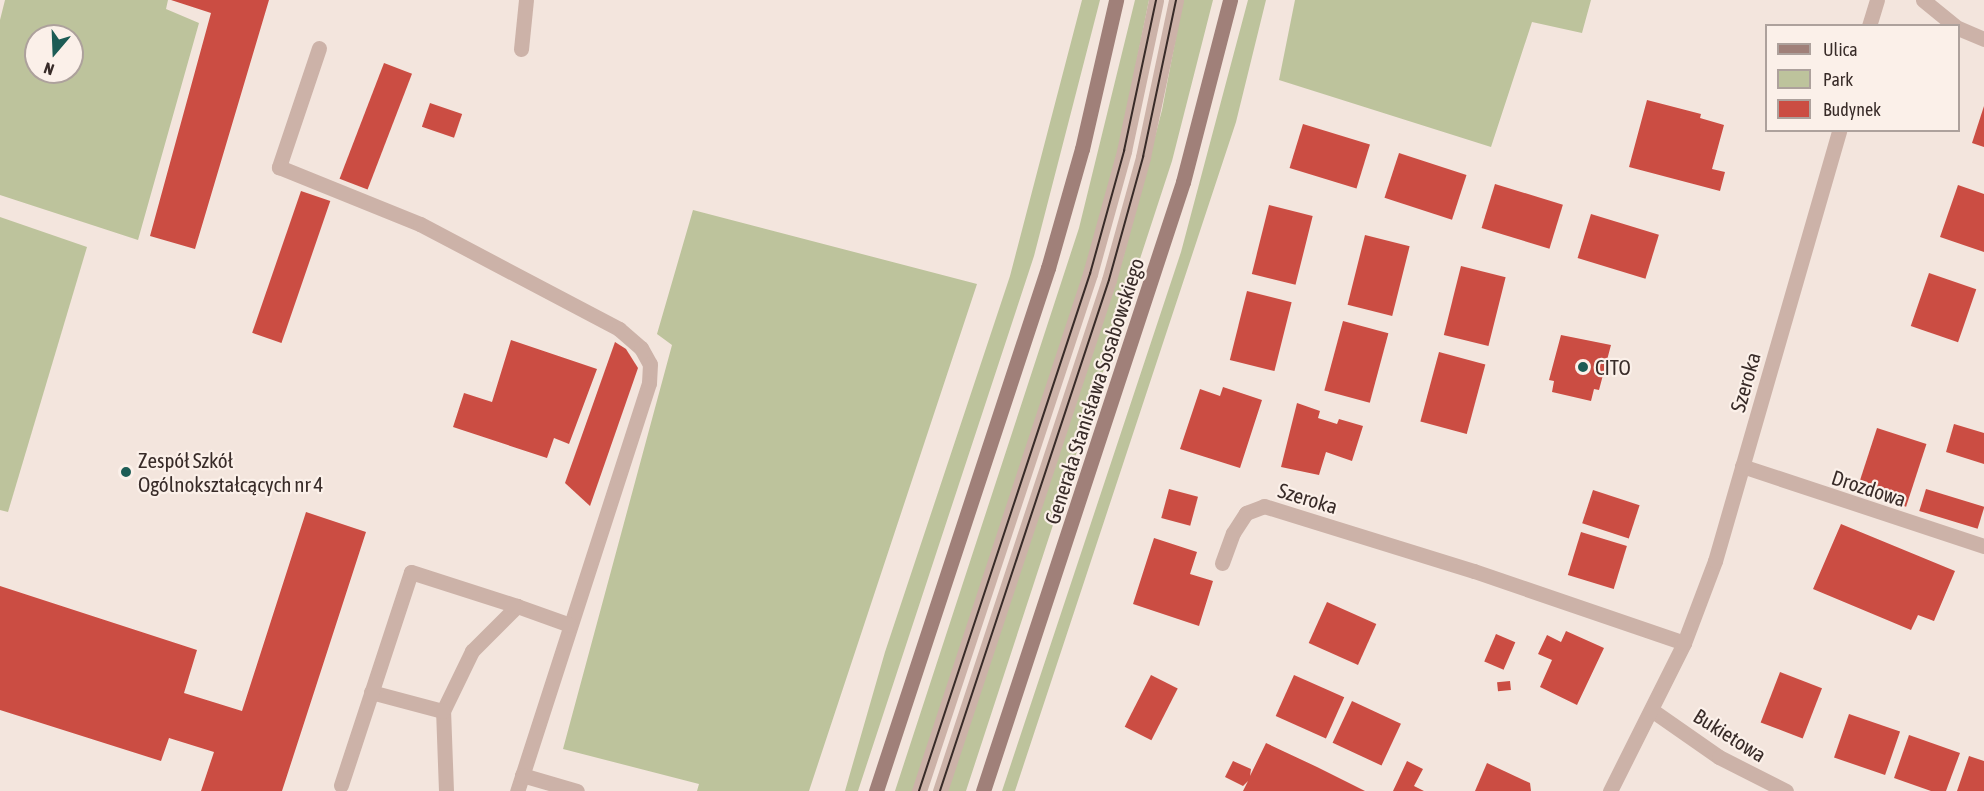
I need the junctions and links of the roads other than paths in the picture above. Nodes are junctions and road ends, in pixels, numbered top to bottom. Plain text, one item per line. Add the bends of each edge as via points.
1 (526, 0) edge
2 (1116, 0) edge
3 (1156, 0) edge
4 (1176, 0) edge
5 (1230, 0) edge
6 (1877, 0) edge
7 (1923, 0) edge
8 (1870, 24) edge
9 (1953, 24) edge
10 (1960, 28) edge
11 (1984, 39) edge
12 (319, 48) dead end
13 (521, 49) dead end
14 (1838, 132) edge
15 (1742, 466) junction
16 (1984, 546) edge
17 (1222, 563) dead end
18 (516, 606) junction
19 (570, 625) junction
20 (1684, 643) junction
21 (371, 692) junction
22 (443, 711) junction
23 (1653, 711) junction
24 (522, 775) junction
25 (341, 785) dead end
26 (446, 791) edge
27 (517, 791) edge
28 (577, 791) edge
29 (876, 791) edge
30 (919, 791) edge
31 (940, 791) edge
32 (983, 791) edge
33 (1610, 791) edge
34 (1786, 791) edge

1 - 13 street
2 - 29 main road via 1082,149 1045,278
3 - 30 street via 1126,143 1090,274
4 - 31 street via 1143,157 1109,280
5 - 32 main road, Generała Stanisława Sosabowskiego via 1166,237
6 - 8 street
7 - 9 street
10 - 11 street
12 - 19 street via 279,167 420,224 619,329 641,348 650,364 649,383
14 - 15 street, Szeroka
15 - 16 street, Drozdowa
15 - 20 street, Szeroka via 1715,561
17 - 20 street, Szeroka via 1233,532 1246,513 1264,506 1474,571
18 - 19 street
18 - 21 street via 411,572
18 - 22 street via 472,651
19 - 24 street
20 - 23 street, Szeroka
21 - 22 street
21 - 25 street
22 - 26 street
23 - 33 street, Szeroka
23 - 34 street, Bukietowa via 1719,757
24 - 27 street
24 - 28 street

